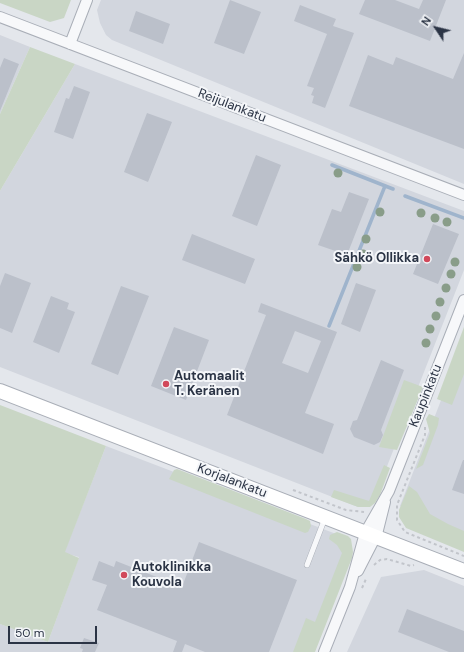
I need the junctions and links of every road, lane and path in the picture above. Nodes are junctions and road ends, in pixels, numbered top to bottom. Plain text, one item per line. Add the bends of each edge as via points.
1 (87, 0) edge
2 (0, 17) edge
3 (70, 44) junction
4 (464, 195) edge
5 (464, 300) edge
6 (0, 391) edge
7 (419, 415) junction
8 (274, 498) junction
9 (378, 516) junction
10 (326, 518) junction
11 (399, 525) junction
12 (370, 535) junction
13 (426, 541) junction
14 (421, 554) junction
15 (464, 556) edge
16 (307, 565) dead end
17 (371, 569) dead end
18 (464, 571) edge
19 (368, 574) dead end
20 (361, 591) dead end
21 (324, 652) edge

1 - 3 street
2 - 3 street, Reijulankatu
3 - 4 street, Reijulankatu
5 - 7 street, Kaupinkatu
6 - 8 street, Korjalankatu
7 - 9 street, Kaupinkatu
7 - 11 path via 426,431 397,505
8 - 9 path via 292,490 346,510
8 - 10 street, Korjalankatu
9 - 11 path
9 - 12 street, Kaupinkatu
10 - 12 street, Korjalankatu
10 - 16 lane
11 - 13 path via 405,532
12 - 14 street, Korjalankatu
12 - 21 street, Kaupinkatu
13 - 14 path
13 - 15 path
14 - 17 path via 417,563 411,566 387,559 375,564
14 - 18 street, Korjalankatu
19 - 20 path

